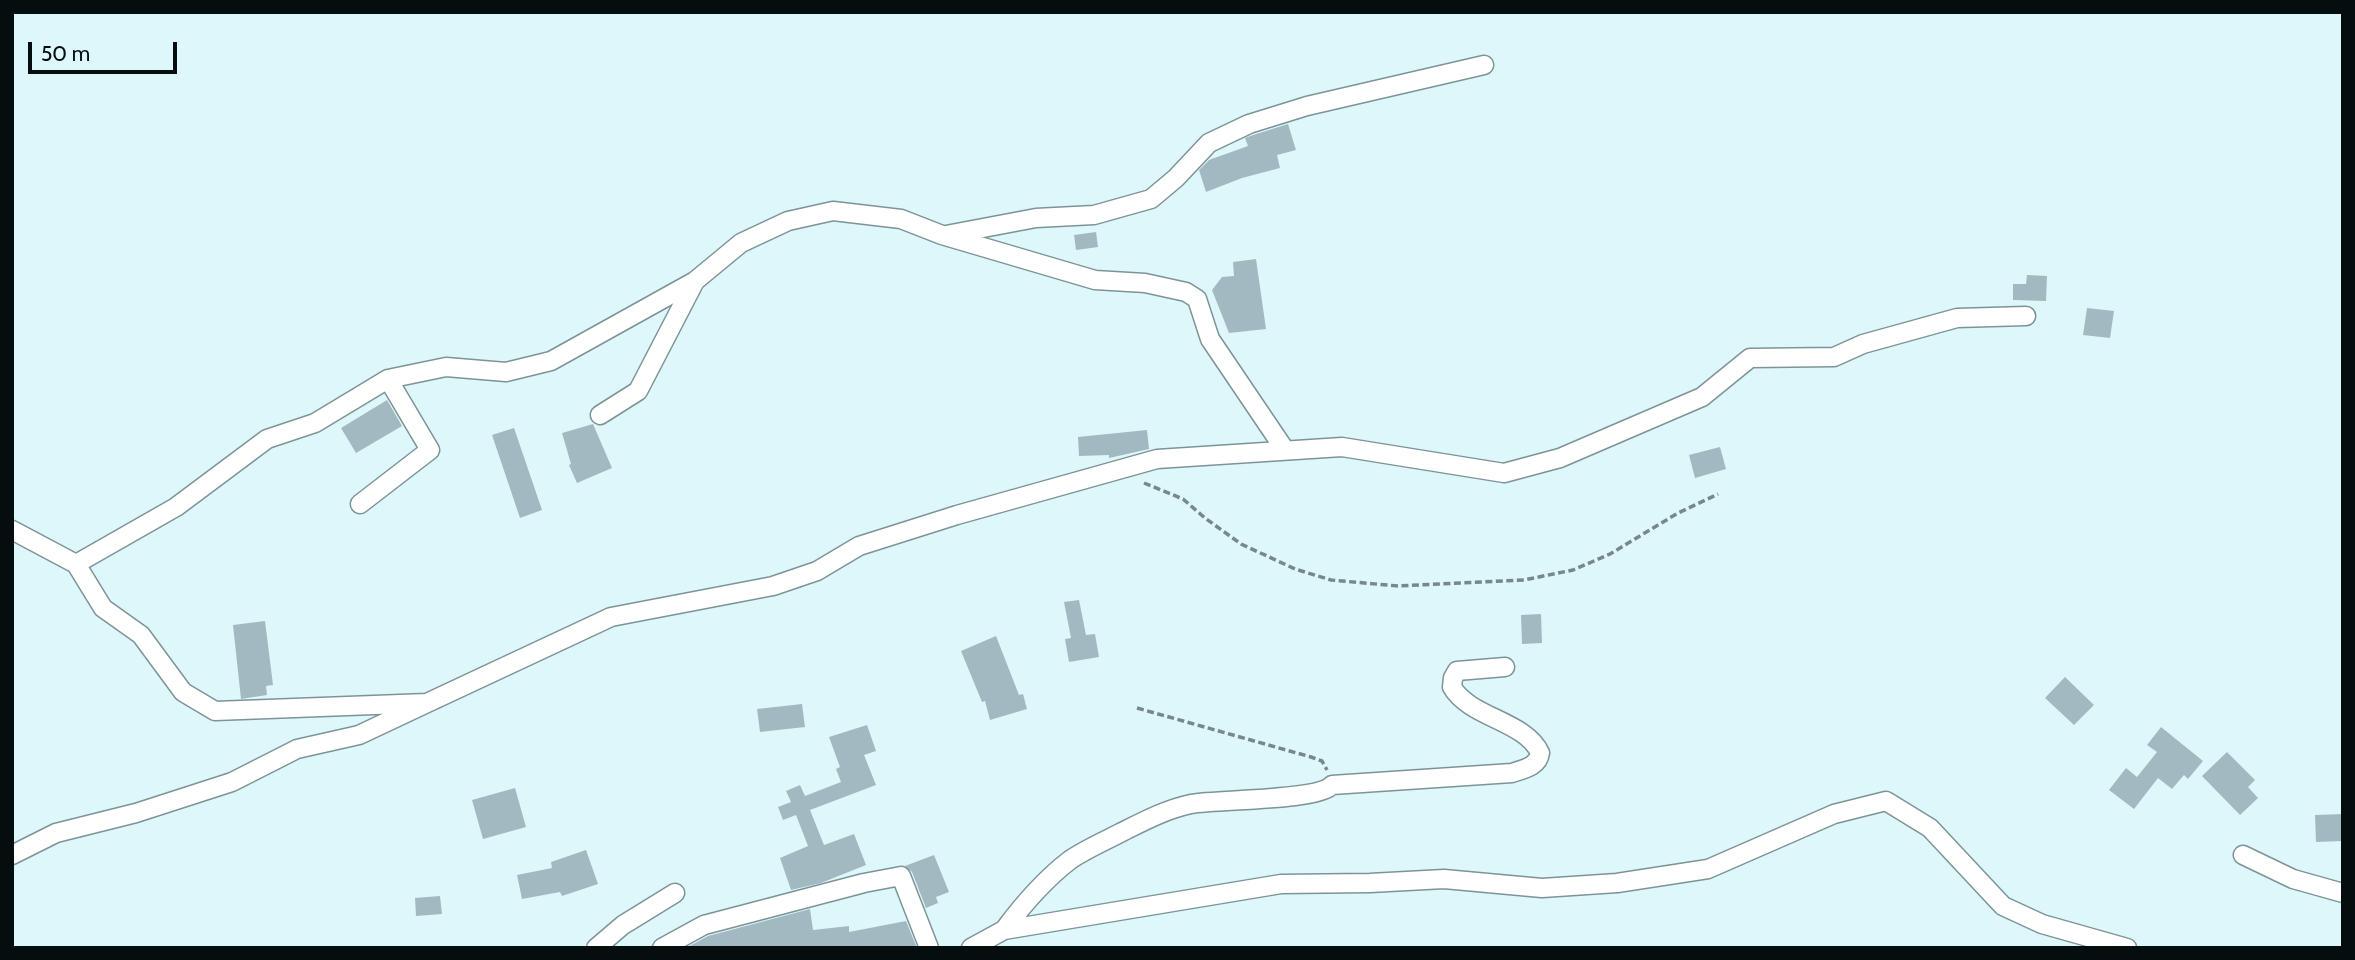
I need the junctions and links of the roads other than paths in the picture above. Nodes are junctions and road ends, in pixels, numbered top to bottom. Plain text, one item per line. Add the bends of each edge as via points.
1 (1484, 65) dead end
2 (942, 235) junction
3 (695, 281) junction
4 (2026, 316) dead end
5 (388, 379) junction
6 (600, 415) dead end
7 (1285, 450) junction
8 (360, 504) dead end
9 (12, 530) edge
10 (76, 564) junction
11 (1505, 667) dead end
12 (427, 704) junction
13 (12, 855) edge
14 (2243, 855) dead end
15 (675, 892) dead end
16 (2343, 892) edge
17 (1004, 929) junction
18 (596, 948) edge
19 (662, 948) edge
20 (929, 948) edge
21 (971, 948) edge
22 (2127, 948) edge

1 - 2 street via 1249,124 1209,143 1152,199 1094,215 1036,218
2 - 3 street via 901,219 833,211 788,221 741,243
2 - 7 street via 1095,280 1145,283 1186,292 1197,299 1210,340
3 - 5 street via 551,361 506,372 446,367
3 - 6 street via 638,391
4 - 7 street via 1957,318 1863,344 1834,357 1750,358 1702,397 1560,458 1504,473 1342,447
5 - 8 street via 430,450
5 - 10 street via 315,423 267,439 176,507
7 - 12 street via 1157,458 957,514 859,546 817,571 773,586 611,617
9 - 10 street
10 - 12 street via 103,608 141,635 183,692 215,711
11 - 17 street via 1457,671 1452,687 1473,706 1534,741 1541,753 1535,764 1512,773 1332,785 1327,791 1303,796 1189,804 1154,816 1072,859 1029,896
12 - 13 street via 359,735 298,749 232,782 56,833
14 - 16 street via 2293,879
15 - 18 street
17 - 21 street
17 - 22 street via 1281,884 1444,879 1542,888 1618,883 1708,869 1834,814 1886,801 1930,828 2003,906 2042,924
19 - 20 street via 704,925 901,876

